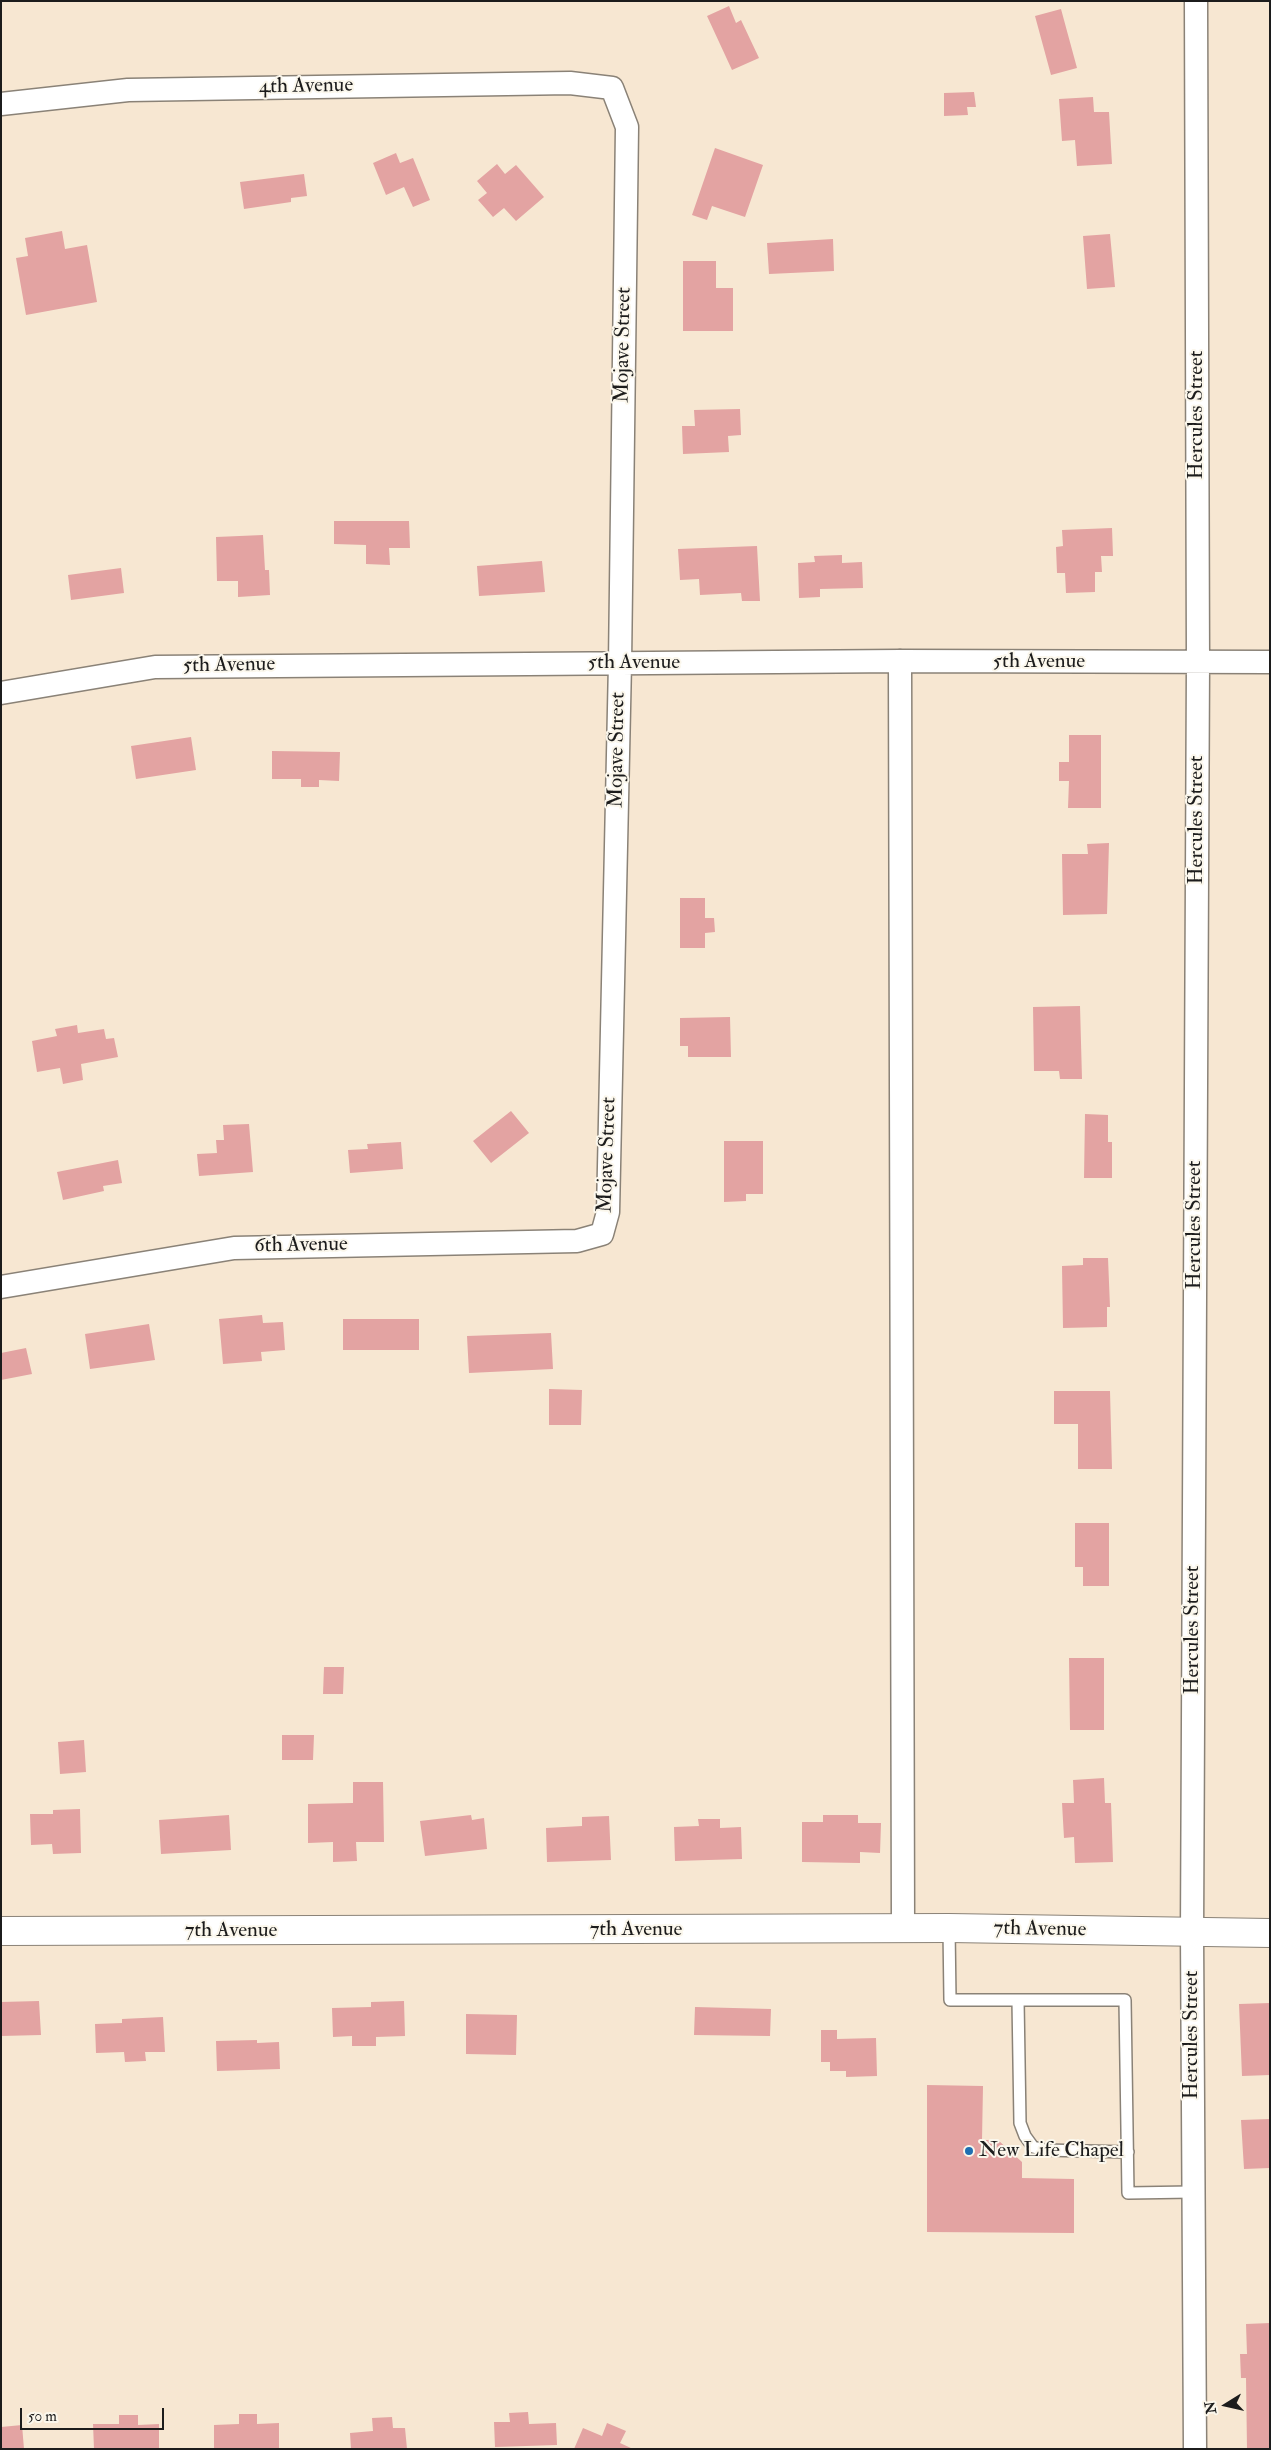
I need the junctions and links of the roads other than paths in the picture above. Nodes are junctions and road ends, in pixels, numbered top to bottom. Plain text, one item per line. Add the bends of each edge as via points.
1 (1196, 1) edge
2 (612, 88) joint
3 (1, 104) edge
4 (900, 661) junction
5 (1198, 662) junction
6 (1270, 662) edge
7 (620, 663) junction
8 (1, 693) edge
9 (602, 1234) joint
10 (1, 1287) edge
11 (949, 1928) junction
12 (903, 1929) junction
13 (1, 1931) edge
14 (1192, 1933) junction
15 (1270, 1933) edge
16 (1018, 2000) junction
17 (1128, 2152) junction
18 (1192, 2192) junction
19 (1195, 2449) edge

1 - 5 street, Hercules Street
2 - 3 street, 4th Avenue via 570,83 128,90
2 - 7 street, Mojave Street via 627,128
4 - 5 street, 5th Avenue
4 - 7 street, 5th Avenue
4 - 12 street
5 - 6 street, 5th Avenue
5 - 14 street, Hercules Street
7 - 8 street, 5th Avenue via 155,667
7 - 9 street, Mojave Street via 608,1212
9 - 10 street, 6th Avenue via 577,1241 234,1248
11 - 12 street, 7th Avenue
11 - 14 street, 7th Avenue
11 - 16 lane via 950,2000
12 - 13 street, 7th Avenue
14 - 15 street, 7th Avenue
14 - 18 street, Hercules Street
16 - 17 lane via 1020,2123 1024,2136 1033,2147 1045,2150
16 - 17 lane via 1125,2000
17 - 18 lane via 1128,2193
18 - 19 street, Hercules Street

